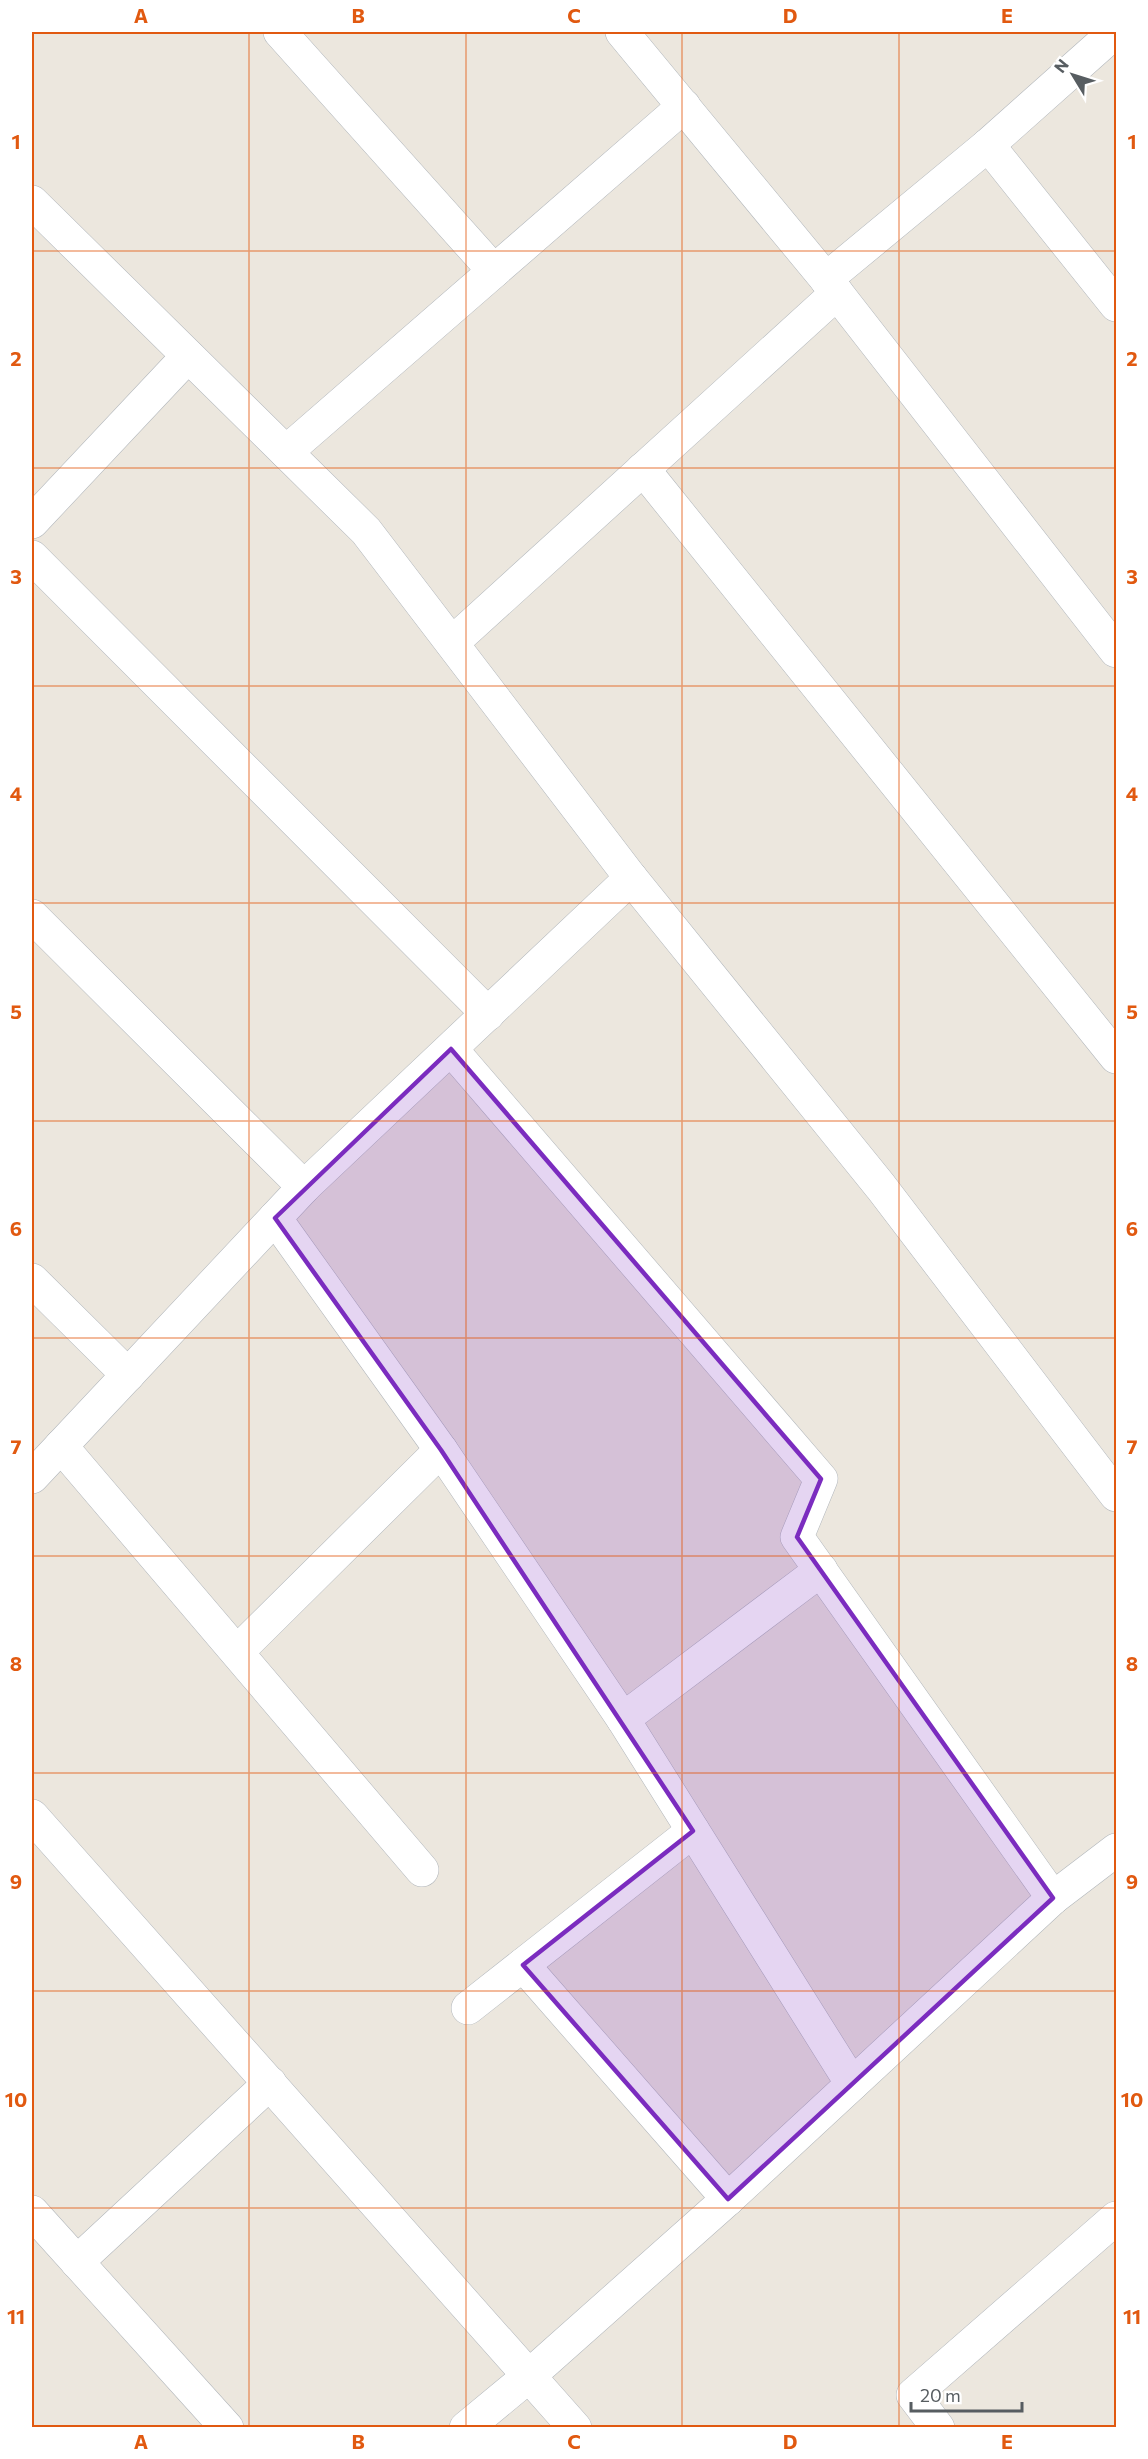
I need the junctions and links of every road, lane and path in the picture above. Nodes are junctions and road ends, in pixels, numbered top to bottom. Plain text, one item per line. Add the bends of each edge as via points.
1 (280, 32) edge
2 (622, 32) edge
3 (1115, 32) edge
4 (684, 106) junction
5 (988, 145) junction
6 (32, 202) edge
7 (494, 271) junction
8 (831, 286) junction
9 (1116, 305) edge
10 (188, 356) junction
11 (286, 452) junction
12 (643, 469) junction
13 (32, 522) edge
14 (32, 556) edge
15 (452, 643) junction
16 (1116, 651) edge
17 (631, 878) junction
18 (32, 916) edge
19 (488, 1014) junction
20 (451, 1049) junction
21 (1116, 1057) edge
22 (304, 1187) junction
23 (275, 1218) junction
24 (32, 1280) edge
25 (128, 1375) junction
26 (61, 1446) junction
27 (441, 1450) junction
28 (32, 1477) edge
29 (1116, 1495) edge
30 (821, 1570) junction
31 (237, 1652) junction
32 (623, 1719) junction
33 (32, 1816) edge
34 (693, 1831) junction
35 (1116, 1850) edge
36 (422, 1870) dead end
37 (1053, 1898) junction
38 (523, 1965) junction
39 (468, 2008) dead end
40 (270, 2083) junction
41 (852, 2084) junction
42 (728, 2199) junction
43 (32, 2212) edge
44 (1116, 2218) edge
45 (77, 2262) junction
46 (530, 2375) junction
47 (227, 2427) edge
48 (465, 2427) edge
49 (575, 2427) edge
50 (938, 2427) edge

1 - 7 street
2 - 4 street
3 - 5 street
4 - 7 street
4 - 8 street
5 - 8 street
5 - 9 street
6 - 10 street
7 - 11 street
8 - 12 street
8 - 16 street
10 - 11 street
10 - 13 street
11 - 15 street via 366,531
12 - 15 street
12 - 21 street
14 - 19 street
15 - 17 street
17 - 19 street
17 - 29 street via 881,1187
18 - 22 street
19 - 20 street
20 - 22 street
20 - 30 street via 821,1479 797,1537
22 - 23 street
23 - 25 street
23 - 27 street
24 - 25 street
25 - 26 street
26 - 28 street
26 - 31 street
27 - 31 street
27 - 32 street
30 - 32 street
30 - 37 street
31 - 36 street
32 - 34 street
33 - 40 street
34 - 38 street
34 - 41 street
35 - 37 street
37 - 41 street
38 - 39 street
38 - 42 street
40 - 45 street
40 - 46 street
41 - 42 street
42 - 46 street
43 - 45 street
44 - 50 street via 913,2395
45 - 47 street
46 - 48 street
46 - 49 street

